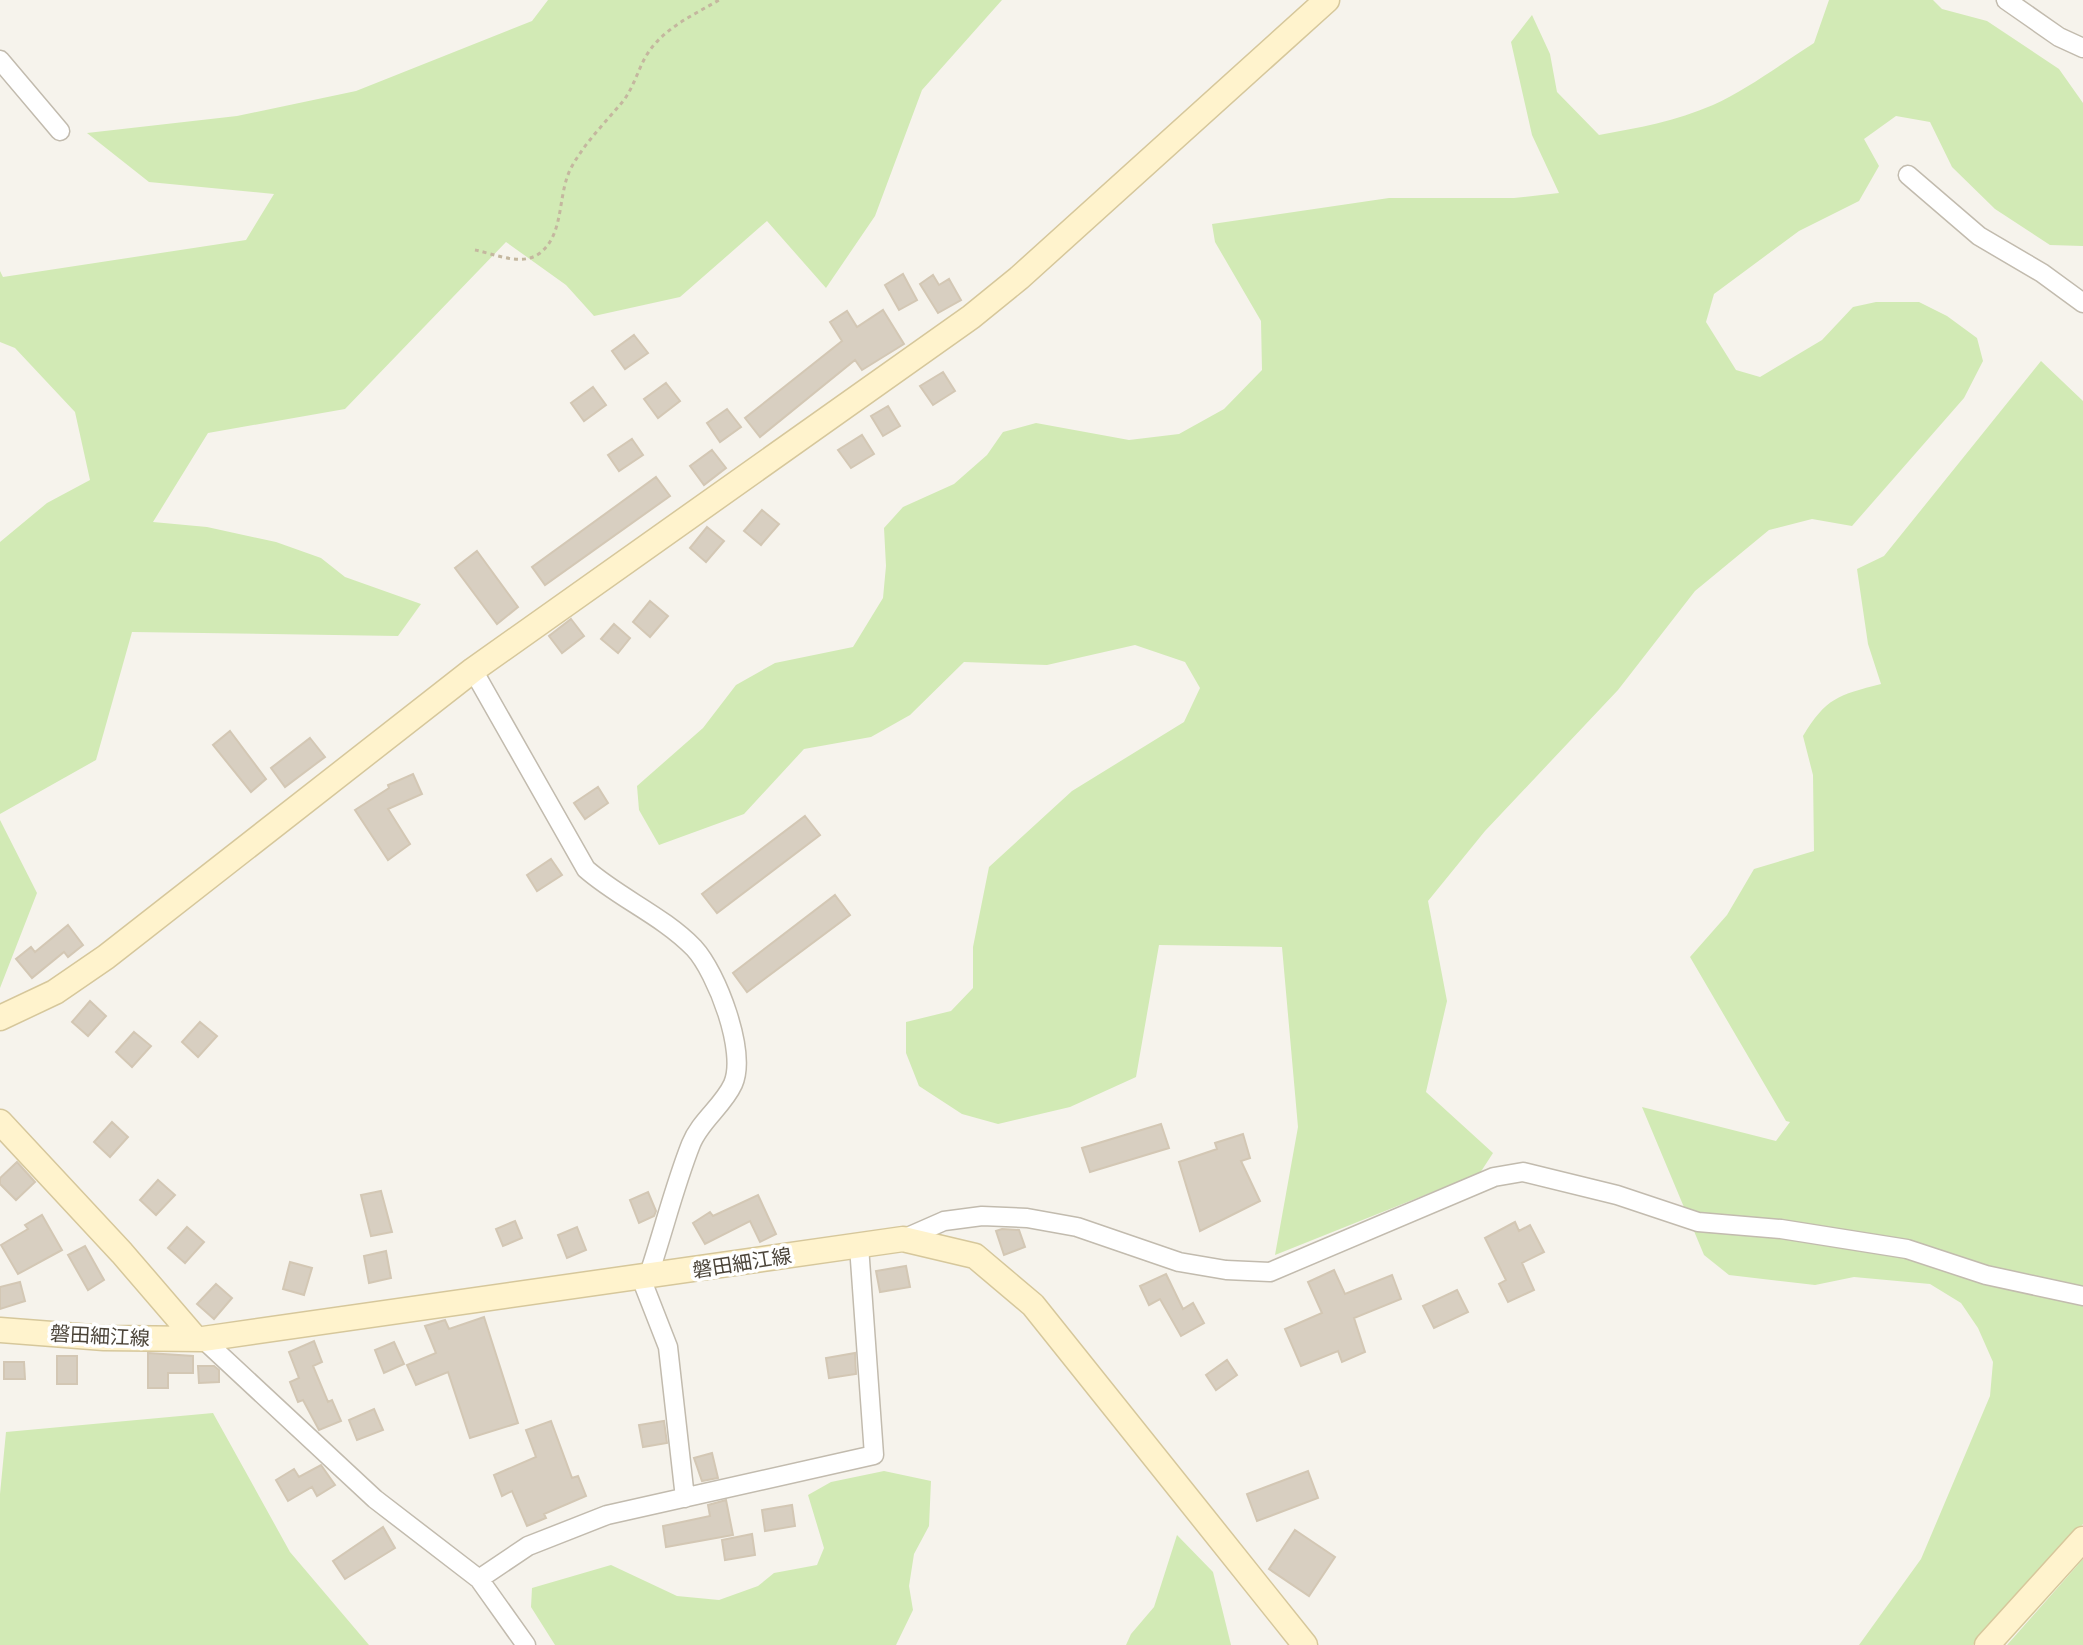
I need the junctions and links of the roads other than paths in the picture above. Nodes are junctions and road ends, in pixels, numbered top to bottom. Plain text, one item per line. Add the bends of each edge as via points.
1 (1327, 0) edge
2 (2006, 0) edge
3 (2083, 48) edge
4 (0, 60) edge
5 (60, 131) dead end
6 (1908, 175) dead end
7 (2083, 303) edge
8 (473, 670) junction
9 (0, 1018) edge
10 (0, 1122) edge
11 (903, 1239) junction
12 (859, 1246) junction
13 (644, 1278) junction
14 (2083, 1296) edge
15 (0, 1330) edge
16 (200, 1339) junction
17 (685, 1498) junction
18 (2083, 1539) edge
19 (479, 1579) junction
20 (526, 1645) edge
21 (1305, 1645) edge
22 (1987, 1645) edge

1 - 8 street via 971,317
2 - 3 street
4 - 5 street
6 - 7 street via 1979,236
8 - 9 street via 106,957 55,992
8 - 13 street via 586,869 696,950 716,983 732,1033 740,1063 732,1086 692,1140
10 - 16 street
11 - 12 street, 磐田細江線
11 - 14 street via 944,1221 1027,1218 1077,1227 1179,1262 1270,1272 1494,1177 1523,1172 1698,1222 1907,1249 1986,1275
11 - 21 street, 磐田細江線 via 975,1256 1033,1305
12 - 13 street, 磐田細江線
12 - 17 street via 874,1455
13 - 16 street, 磐田細江線
13 - 17 street via 668,1347
15 - 16 street, 磐田細江線
16 - 19 street via 375,1499
17 - 19 street via 607,1515 528,1546
18 - 22 street
19 - 20 street

